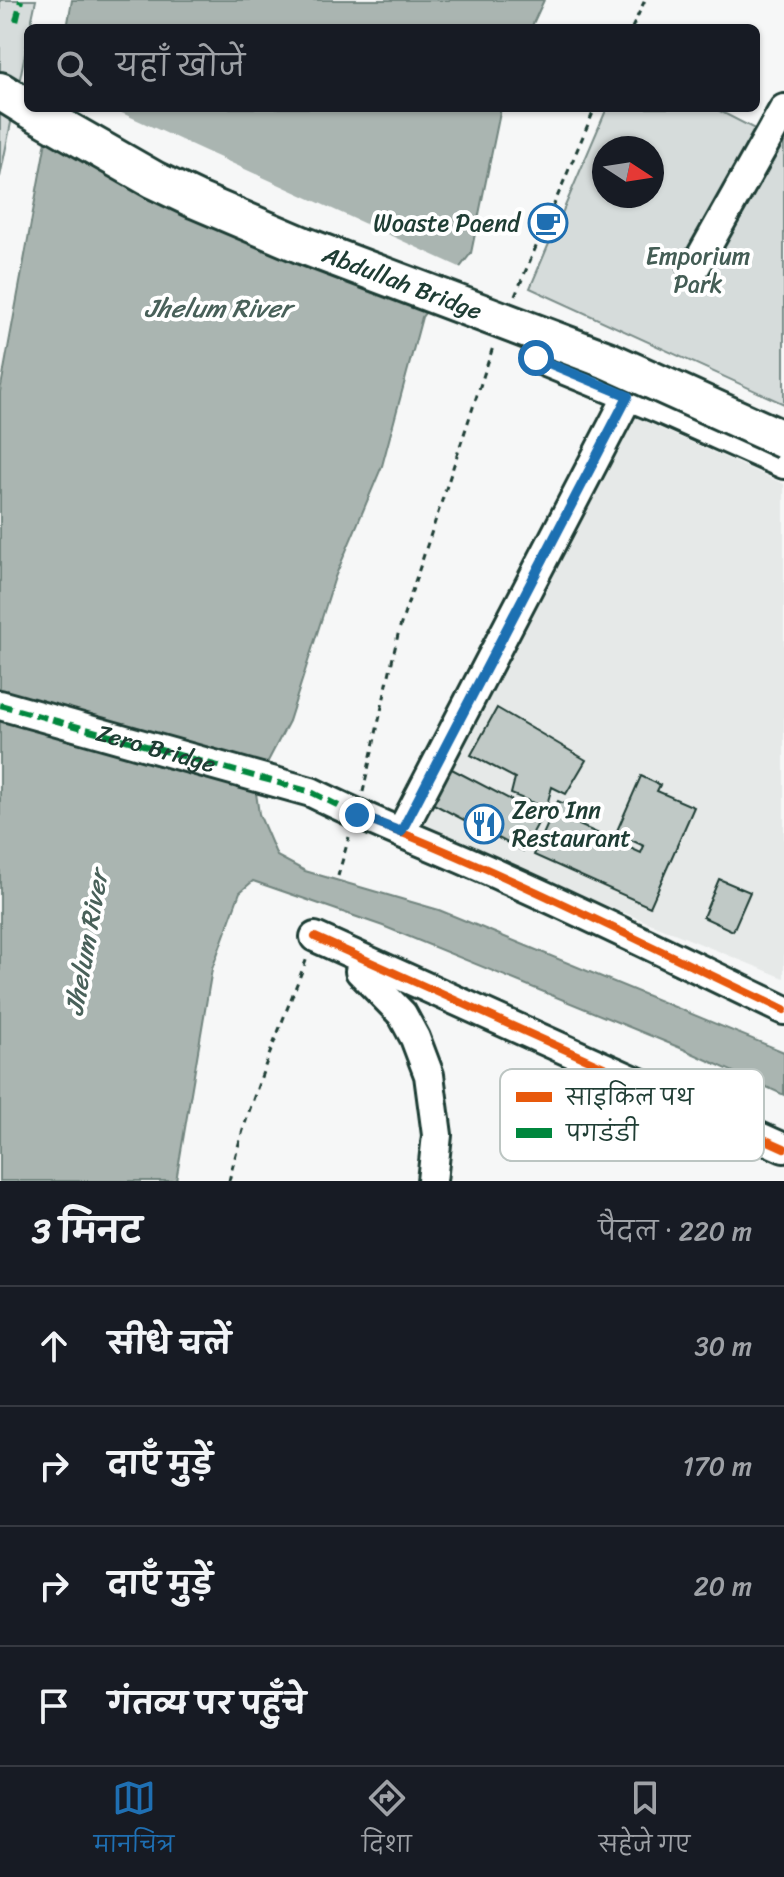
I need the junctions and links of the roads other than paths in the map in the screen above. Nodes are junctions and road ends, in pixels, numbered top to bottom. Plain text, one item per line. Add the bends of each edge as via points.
1 (0, 91) edge
2 (24, 106) edge
3 (784, 109) edge
4 (35, 112) edge
5 (693, 271) dead end
6 (536, 358) dead end
7 (628, 396) junction
8 (784, 440) edge
9 (784, 464) edge
10 (0, 705) edge
11 (401, 832) junction
12 (315, 937) road end
13 (360, 971) dead end
14 (784, 1010) edge
15 (608, 1069) edge
16 (764, 1139) edge
17 (784, 1148) edge
18 (432, 1181) edge

1 - 2 main road, Abdullah Bridge
3 - 5 street
4 - 8 main road, Abdullah Bridge, bridge via 208,206 594,355
6 - 7 street
7 - 9 street
7 - 11 street
10 - 11 street, Zero Bridge via 311,792
11 - 14 street, Zero Bridge
12 - 15 street
13 - 18 street via 402,1014 429,1075 437,1135
16 - 17 street

